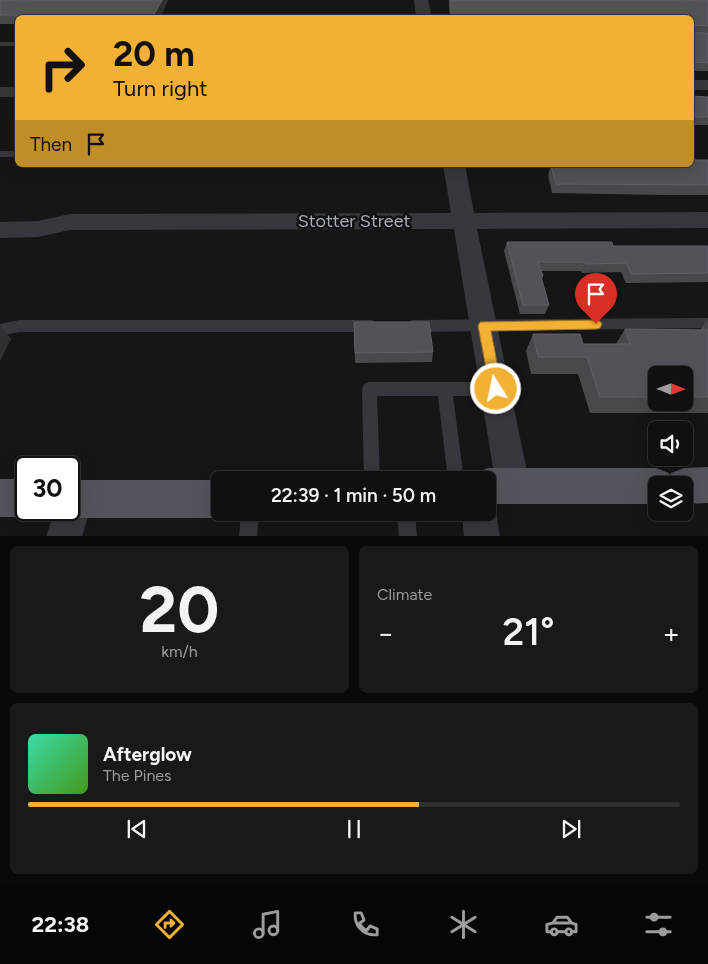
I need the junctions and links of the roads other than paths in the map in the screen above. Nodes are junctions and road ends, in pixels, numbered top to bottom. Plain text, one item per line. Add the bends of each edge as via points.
1 (421, 0) edge
2 (424, 15) edge
3 (0, 44) edge
4 (15, 44) edge
5 (694, 85) edge
6 (708, 85) edge
7 (0, 92) edge
8 (15, 92) edge
9 (0, 154) edge
10 (15, 154) edge
11 (454, 167) edge
12 (465, 220) junction
13 (708, 220) edge
14 (0, 230) edge
15 (708, 323) edge
16 (484, 326) junction
17 (0, 330) edge
18 (496, 389) junction
19 (445, 390) junction
20 (372, 471) edge
21 (455, 471) edge
22 (500, 486) edge
23 (648, 486) edge
24 (693, 486) edge
25 (708, 486) edge
26 (0, 498) edge
27 (15, 498) edge
28 (80, 499) edge
29 (211, 499) edge
30 (67, 521) edge
31 (249, 521) edge
32 (407, 521) edge
33 (480, 521) edge
34 (64, 536) edge
35 (248, 536) edge
36 (408, 536) edge
37 (482, 536) edge

1 - 2 street
3 - 4 lane
5 - 6 street
7 - 8 street
9 - 10 lane
11 - 12 street
12 - 13 street, Stotter Street
12 - 14 street, Stotter Street via 70,222 38,229
12 - 16 street
15 - 16 lane
16 - 17 lane via 19,326
16 - 18 street
18 - 19 lane
18 - 22 street
19 - 20 lane via 370,389
19 - 21 lane
22 - 23 main road
24 - 25 main road
26 - 27 main road
28 - 29 main road
30 - 34 street
31 - 35 lane
32 - 36 lane
33 - 37 street

